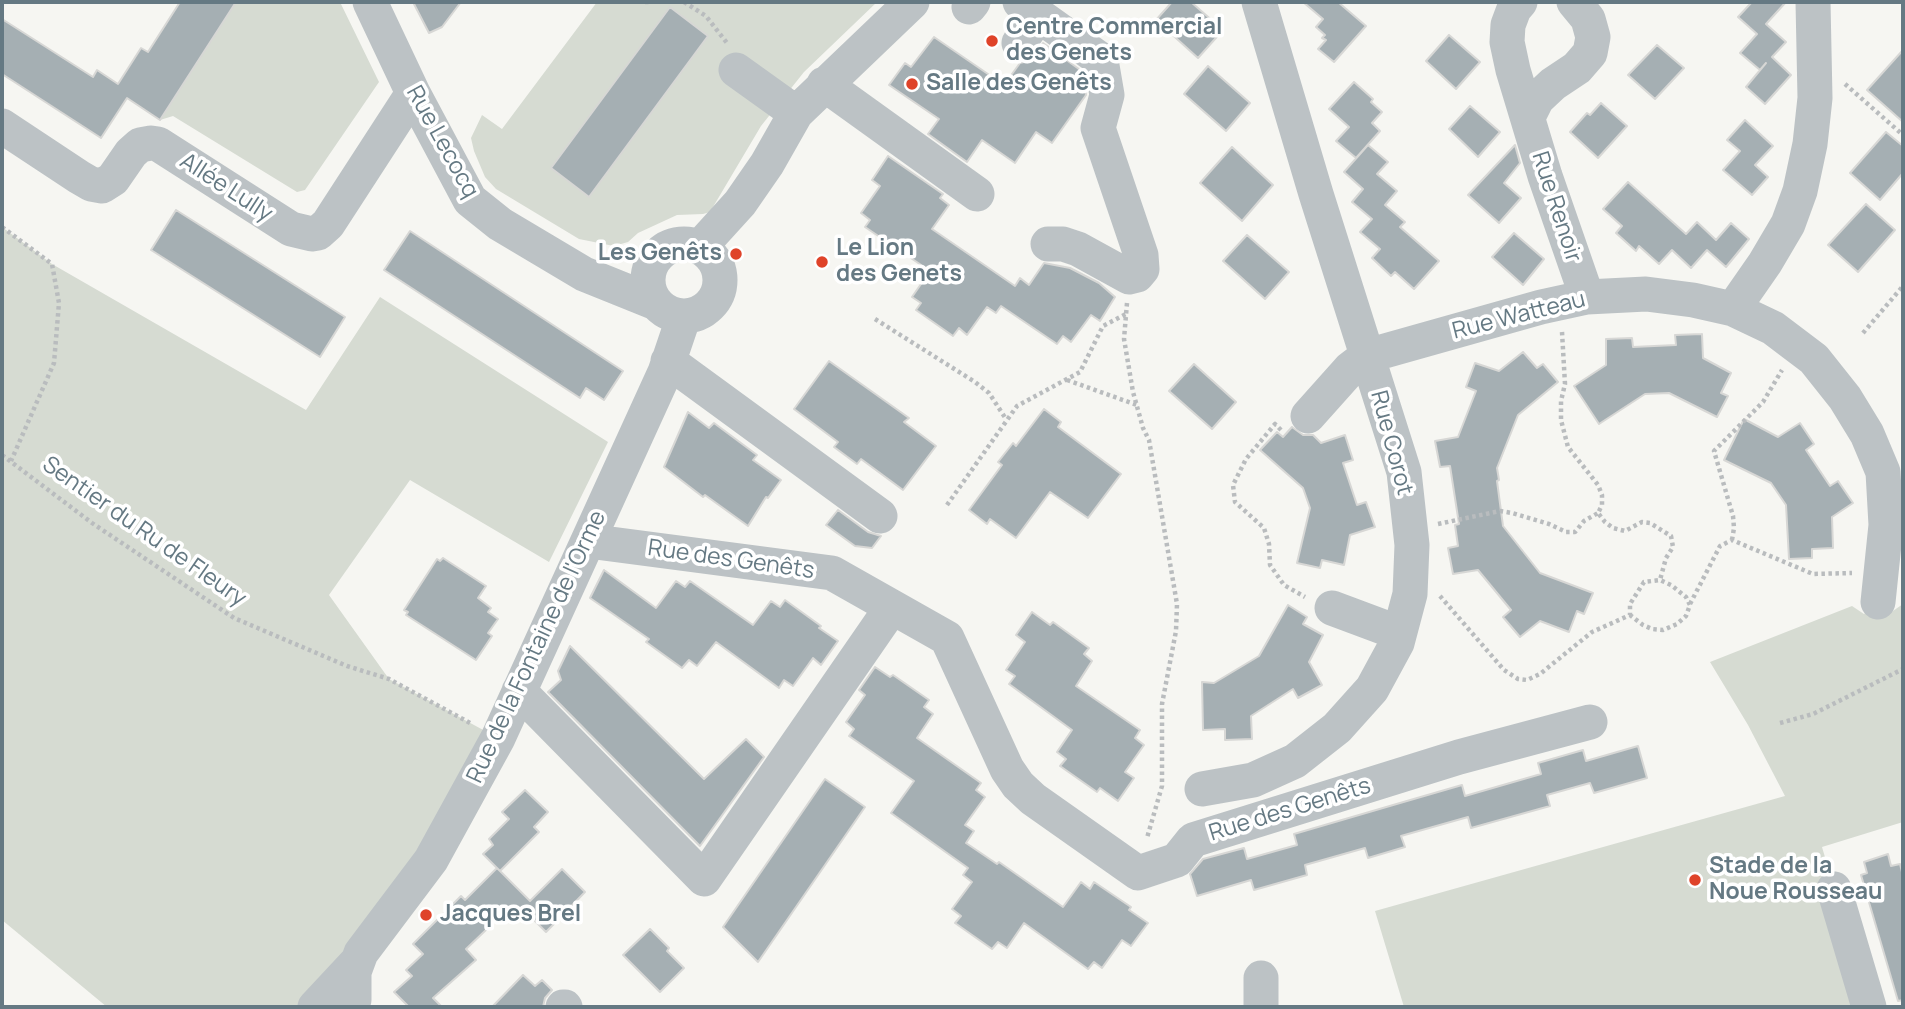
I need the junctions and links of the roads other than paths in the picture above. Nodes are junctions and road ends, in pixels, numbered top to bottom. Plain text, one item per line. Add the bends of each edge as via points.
1 (370, 2) edge
2 (912, 2) edge
3 (1259, 2) edge
4 (1520, 2) edge
5 (1574, 2) edge
6 (1813, 2) edge
7 (1030, 8) edge
8 (1019, 43) dead end
9 (736, 71) road end
10 (824, 84) junction
11 (413, 93) junction
12 (796, 113) junction
13 (1528, 117) junction
14 (2, 126) edge
15 (977, 194) dead end
16 (1048, 244) dead end
17 (652, 262) junction
18 (584, 274) junction
19 (718, 280) junction
20 (1573, 300) junction
21 (670, 309) junction
22 (1732, 309) junction
23 (1367, 356) junction
24 (668, 361) junction
25 (1308, 416) road end
26 (1893, 470) edge
27 (880, 516) dead end
28 (588, 541) junction
29 (1880, 586) road end
30 (892, 607) junction
31 (1332, 608) road end
32 (1399, 634) junction
33 (519, 691) junction
34 (1590, 722) dead end
35 (1202, 789) dead end
36 (1834, 889) dead end
37 (357, 961) junction
38 (353, 1005) edge
39 (315, 1007) edge
40 (1869, 1007) edge

1 - 11 street, Rue Lecocq
2 - 10 street
3 - 23 street, Rue Corot
4 - 13 street, Rue Renoir via 1508,24 1507,42
5 - 13 street via 1588,19 1593,37 1590,53 1537,99
6 - 22 street via 1815,98 1800,191 1788,224
7 - 8 street
7 - 16 street via 1101,61 1108,95 1098,128 1142,269 1129,277 1078,249
9 - 12 street
10 - 12 street
10 - 15 street via 875,133
11 - 14 street, Allée Lully via 328,224 312,234 168,141 140,145 102,186 79,177
11 - 18 street, Rue Lecocq via 470,200
12 - 19 street via 767,164
13 - 20 street, Rue Renoir via 1552,199
17 - 18 street via 621,272
17 - 19 street via 668,247 690,244
17 - 21 street via 648,284
18 - 21 street, Rue Lecocq
19 - 21 street via 706,308 695,314
20 - 22 street, Rue Watteau via 1646,295
20 - 23 street, Rue Watteau
21 - 24 street, Rue de la Fontaine de l'Orme
22 - 26 street, Rue Watteau via 1773,328 1814,359
23 - 25 street
23 - 32 street, Rue Corot via 1404,472 1411,564 1410,594
24 - 27 street
24 - 28 street, Rue de la Fontaine de l'Orme
26 - 29 street, Rue Watteau
28 - 30 street, Rue des Genêts via 832,573
28 - 33 street, Rue de la Fontaine de l'Orme
30 - 33 street via 704,878
30 - 34 street, Rue des Genêts via 947,638 1018,785 1138,873 1177,860 1193,840 1459,757
31 - 32 street
32 - 35 street, Rue Corot via 1372,689 1336,729 1295,761 1253,780
33 - 37 street, Rue de la Fontaine de l'Orme via 431,860
36 - 40 street
37 - 38 street
37 - 39 street, Rue de la Fontaine de l'Orme

